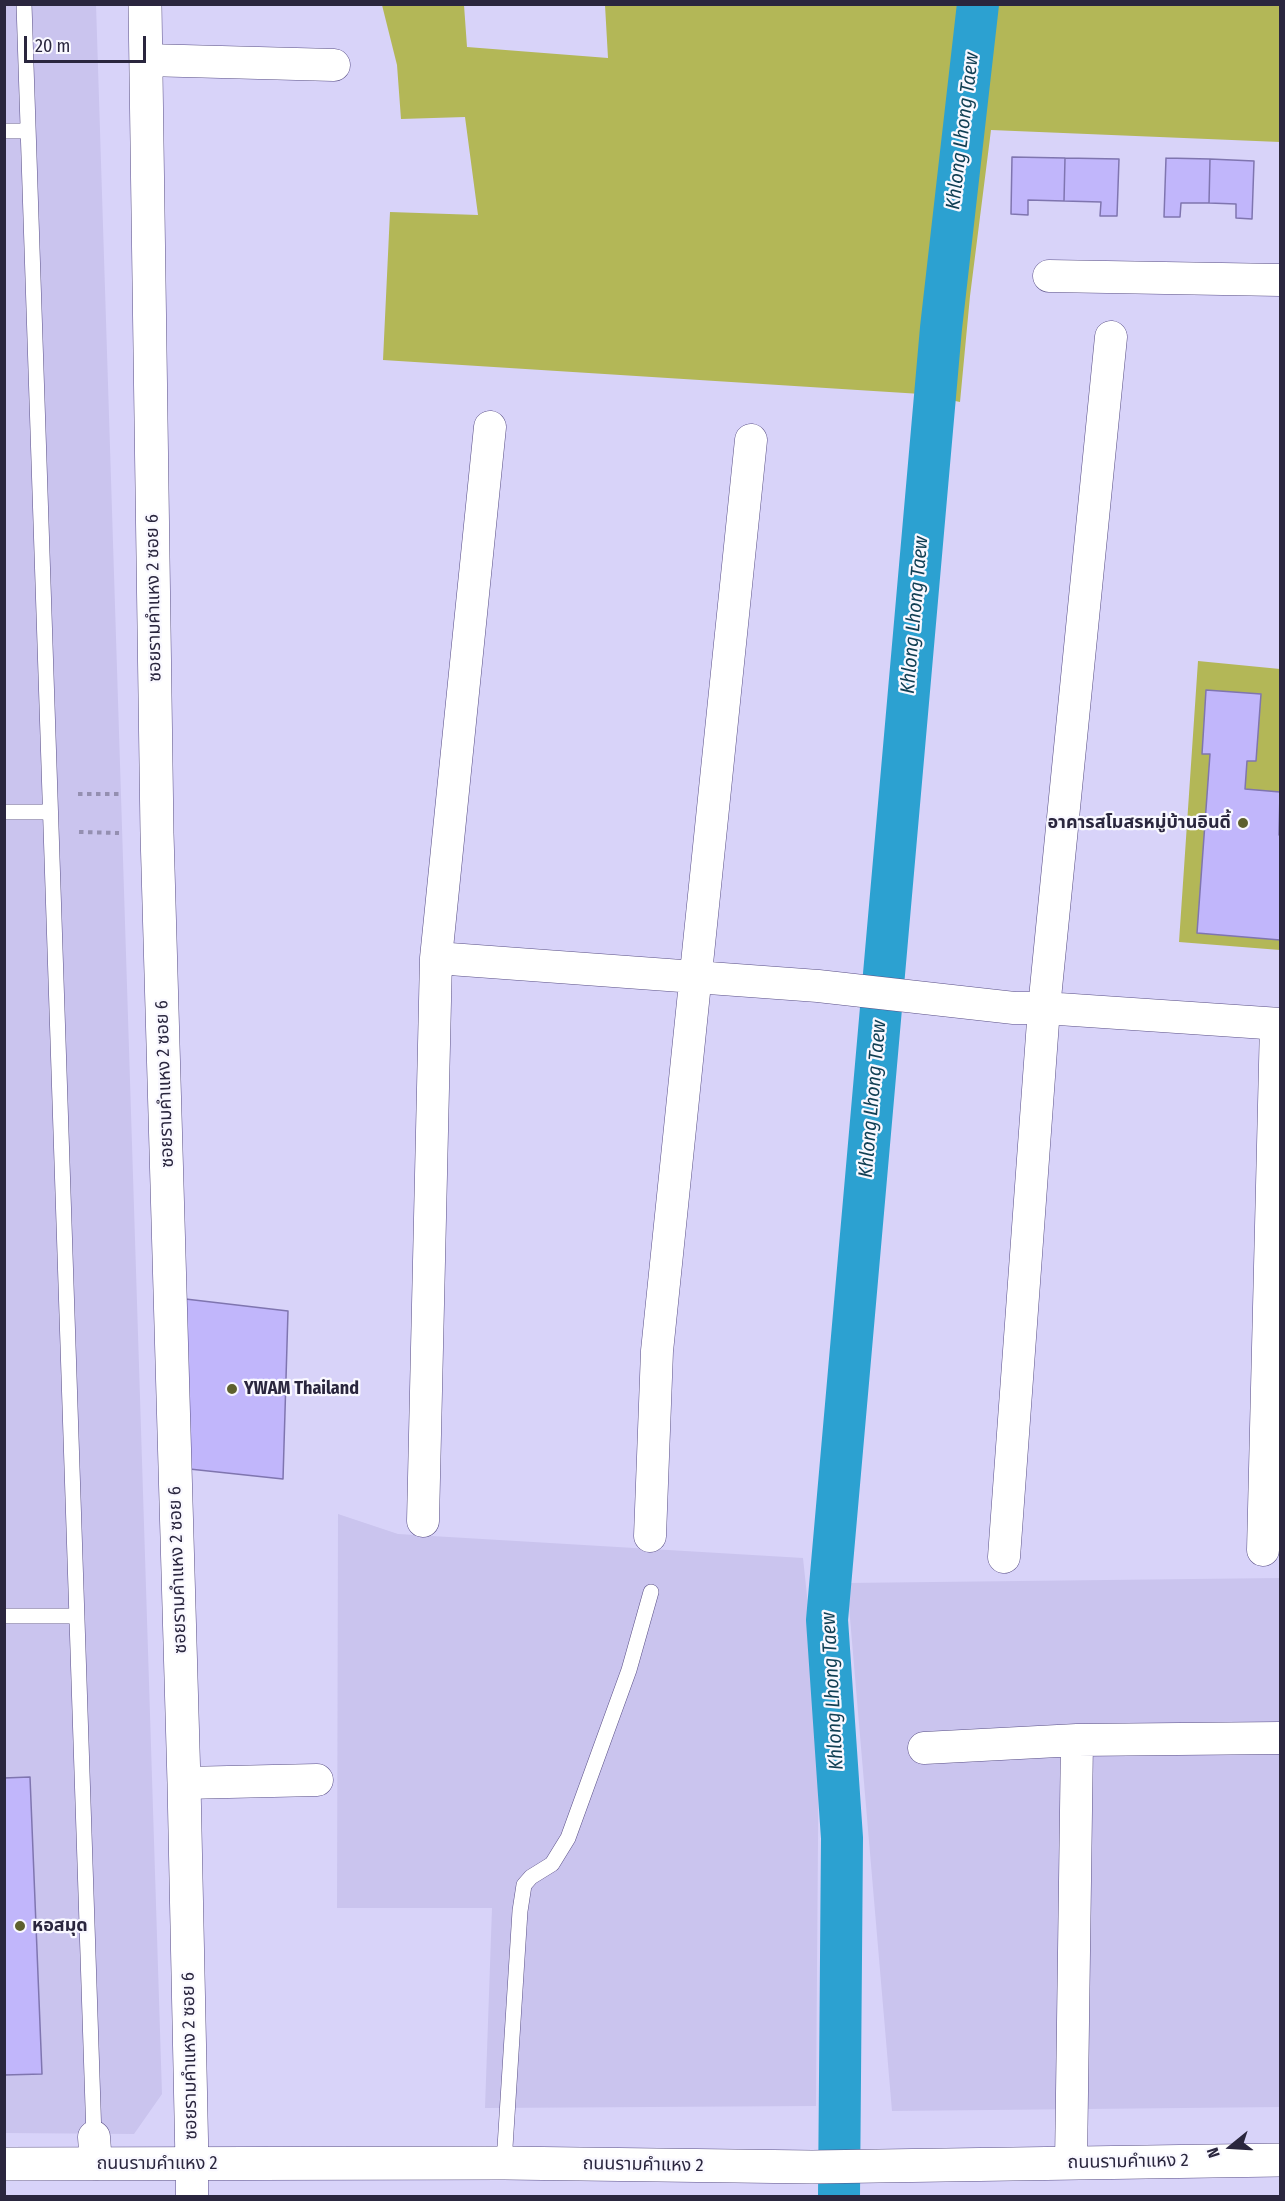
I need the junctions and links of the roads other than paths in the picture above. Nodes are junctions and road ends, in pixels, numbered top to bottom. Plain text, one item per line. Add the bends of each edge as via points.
1 (24, 4) edge
2 (145, 4) edge
3 (146, 60) junction
4 (334, 65) dead end
5 (4, 131) edge
6 (28, 131) junction
7 (1049, 276) dead end
8 (1281, 280) edge
9 (1111, 337) dead end
10 (490, 427) dead end
11 (752, 440) dead end
12 (50, 812) junction
13 (4, 813) edge
14 (436, 958) junction
15 (697, 976) junction
16 (1044, 1008) junction
17 (1278, 1024) edge
18 (423, 1521) dead end
19 (650, 1536) dead end
20 (1263, 1550) dead end
21 (1004, 1557) dead end
22 (651, 1592) dead end
23 (4, 1616) edge
24 (77, 1616) junction
25 (1281, 1738) edge
26 (1077, 1740) junction
27 (924, 1748) dead end
28 (317, 1780) dead end
29 (184, 1783) junction
30 (95, 2150) junction
31 (1281, 2160) edge
32 (192, 2163) junction
33 (504, 2163) junction
34 (1071, 2163) junction
35 (4, 2164) edge
36 (192, 2196) edge

1 - 6 lane
2 - 3 street, ซอยรามคำแหง 2 ซอย 6
3 - 4 street
3 - 29 street, ซอยรามคำแหง 2 ซอย 6 via 157,794
5 - 6 lane
6 - 12 lane
7 - 8 street
9 - 16 street
10 - 14 street
11 - 15 street
12 - 13 lane
12 - 24 lane
14 - 15 street
14 - 18 street
15 - 16 street
15 - 19 street via 657,1351
16 - 17 street
16 - 21 street
17 - 20 street
22 - 33 lane via 629,1670 568,1838 552,1864 525,1885 520,1911
23 - 24 lane
24 - 30 lane
25 - 26 street
26 - 27 street
26 - 34 street
28 - 29 street
29 - 32 street, ซอยรามคำแหง 2 ซอย 6
30 - 32 street, ถนนรามคำแหง 2
30 - 35 street, ถนนรามคำแหง 2
31 - 34 street, ถนนรามคำแหง 2
32 - 33 street, ถนนรามคำแหง 2
32 - 36 street
33 - 34 street, ถนนรามคำแหง 2 via 812,2167

